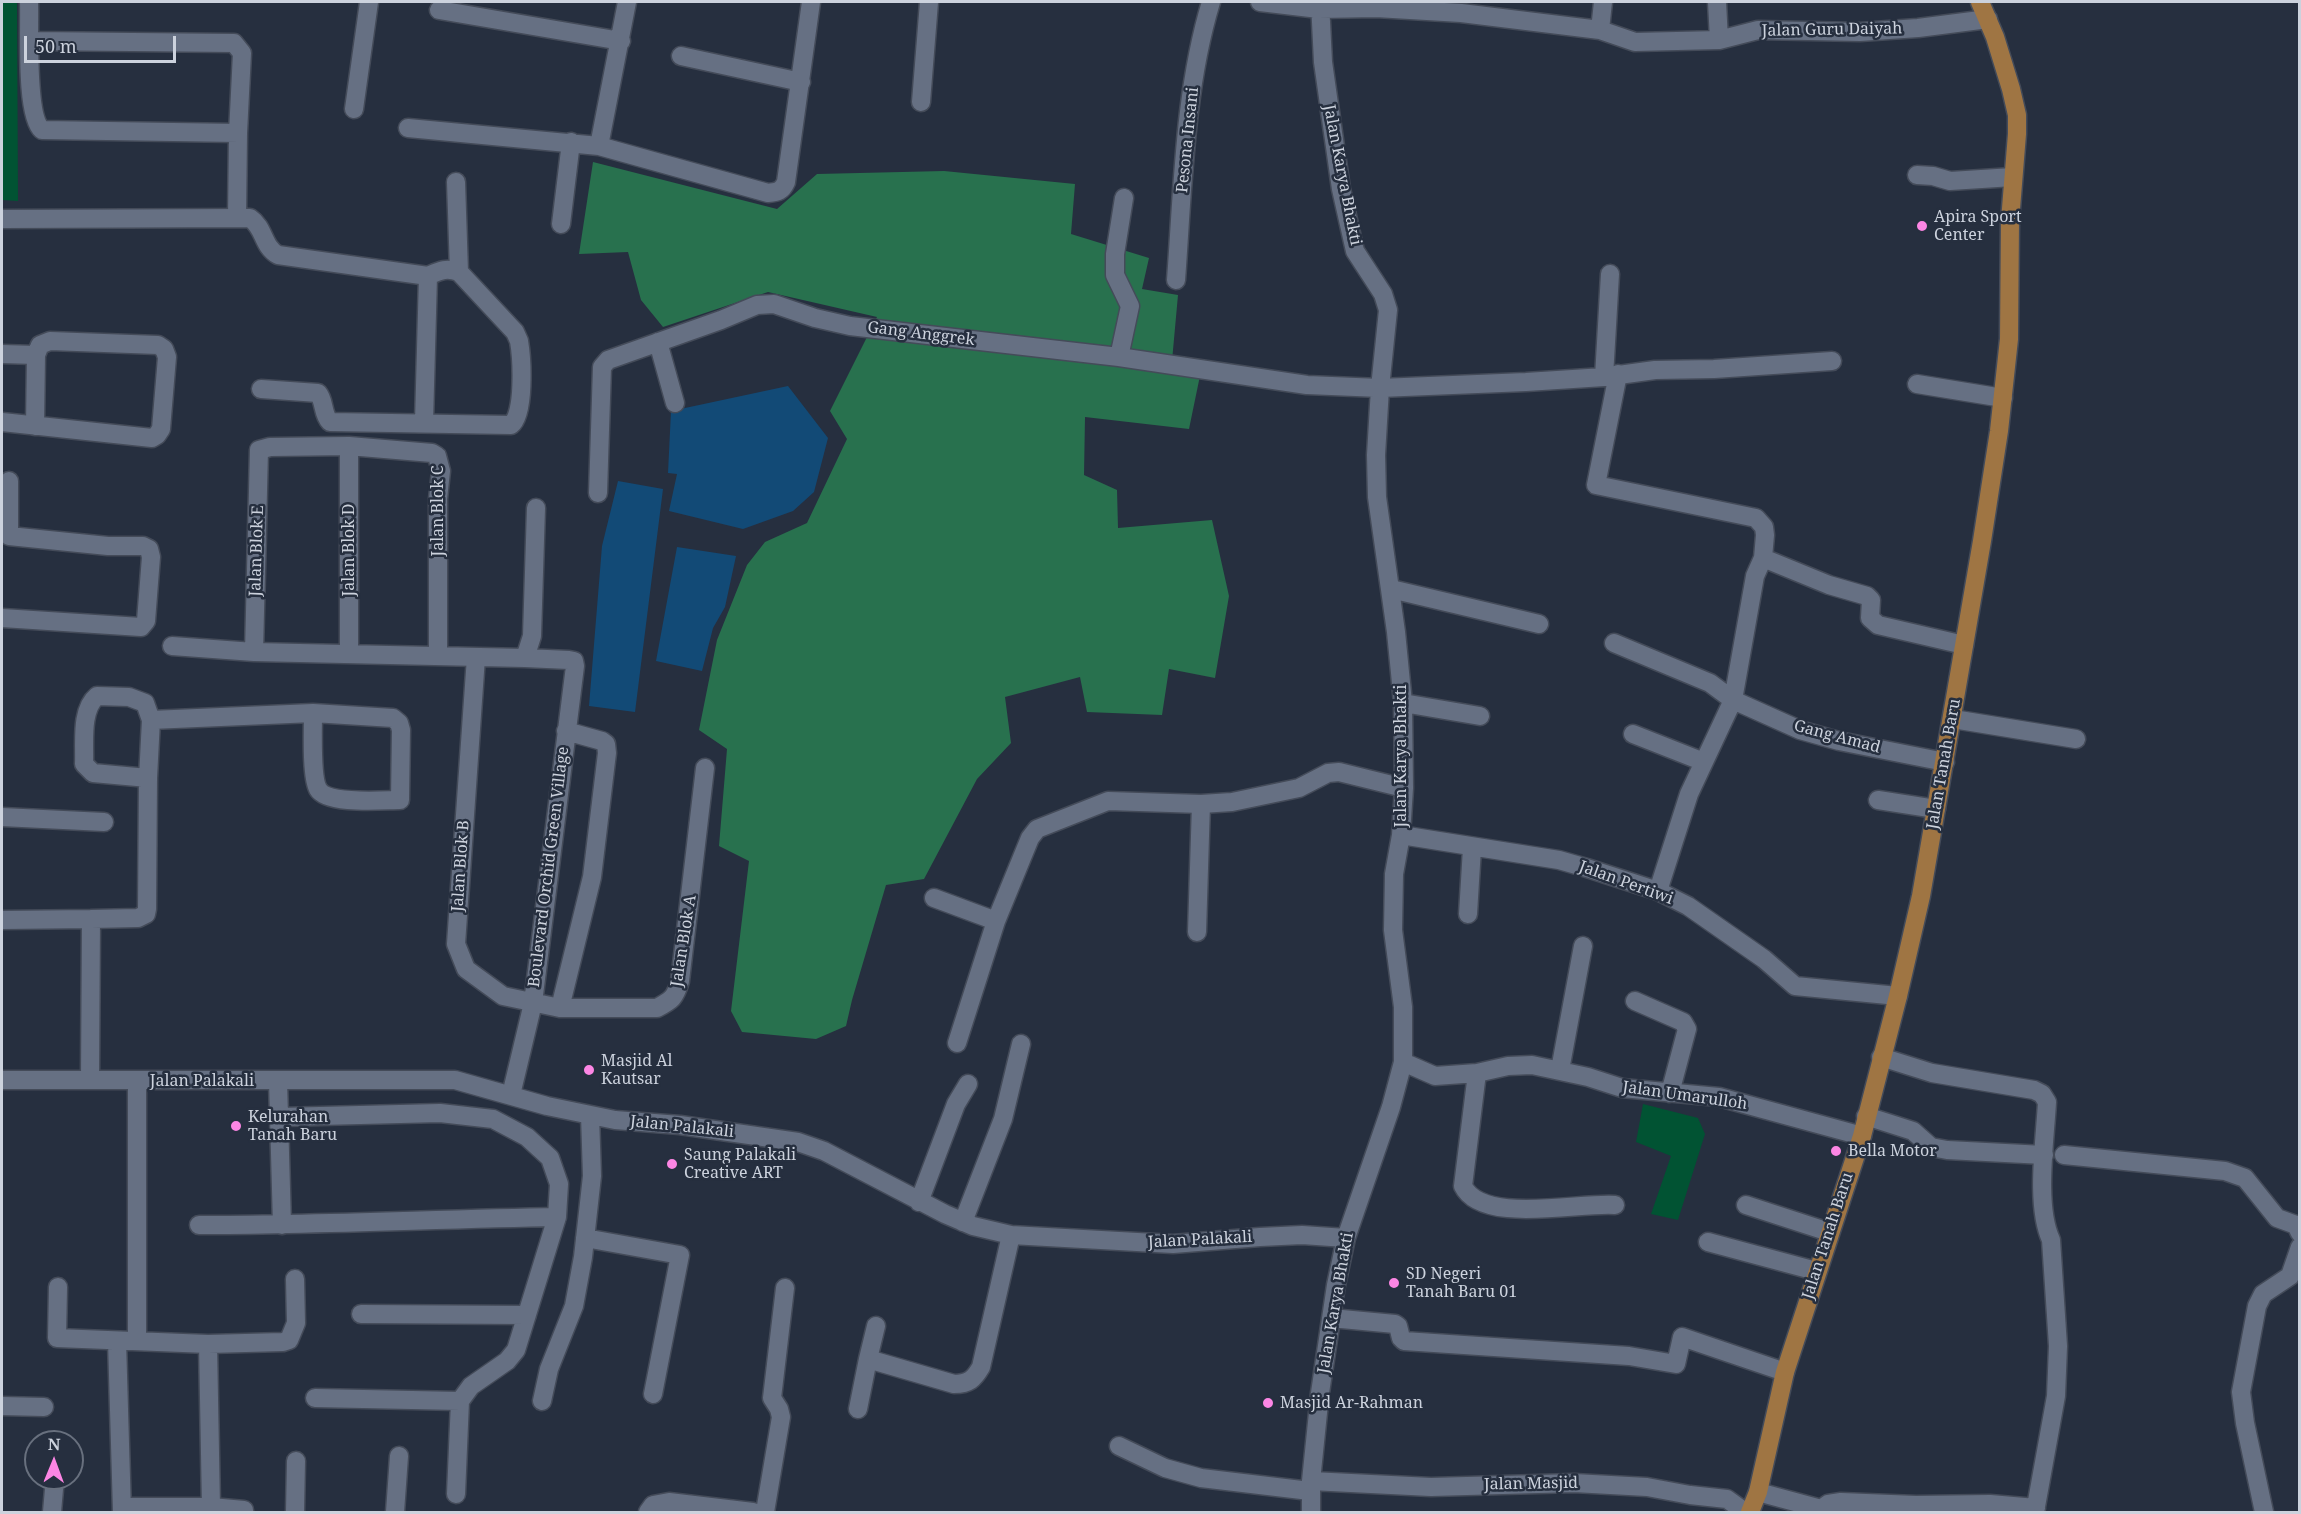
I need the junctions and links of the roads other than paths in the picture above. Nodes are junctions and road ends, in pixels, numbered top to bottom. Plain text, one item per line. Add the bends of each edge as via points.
1 (29, 2) edge
2 (369, 2) edge
3 (627, 2) edge
4 (811, 2) edge
5 (929, 2) edge
6 (1211, 2) edge
7 (1260, 2) edge
8 (1603, 2) edge
9 (1717, 2) edge
10 (1980, 2) edge
11 (1319, 5) edge
12 (439, 10) dead end
13 (1988, 19) junction
14 (1600, 30) junction
15 (1719, 40) junction
16 (30, 41) junction
17 (621, 41) junction
18 (681, 56) dead end
19 (801, 82) junction
20 (921, 102) dead end
21 (354, 109) dead end
22 (408, 128) dead end
23 (237, 133) junction
24 (571, 142) junction
25 (600, 146) junction
26 (1917, 175) dead end
27 (2013, 177) junction
28 (456, 182) dead end
29 (1124, 198) dead end
30 (237, 218) junction
31 (2, 219) edge
32 (561, 224) dead end
33 (459, 272) junction
34 (1610, 274) dead end
35 (428, 276) junction
36 (1176, 280) dead end
37 (658, 342) junction
38 (2, 354) edge
39 (36, 355) junction
40 (1119, 357) junction
41 (1832, 361) dead end
42 (1611, 375) junction
43 (1917, 384) dead end
44 (1380, 387) junction
45 (261, 389) dead end
46 (2003, 398) junction
47 (675, 403) dead end
48 (2, 422) edge
49 (424, 422) junction
50 (35, 426) junction
51 (349, 446) junction
52 (9, 481) dead end
53 (598, 494) dead end
54 (536, 508) dead end
55 (1763, 558) junction
56 (1391, 589) junction
57 (2, 618) edge
58 (1539, 624) dead end
59 (1614, 643) dead end
60 (1964, 645) junction
61 (172, 646) dead end
62 (254, 652) junction
63 (349, 654) junction
64 (438, 654) junction
65 (476, 657) junction
66 (525, 658) junction
67 (1733, 700) junction
68 (1402, 703) junction
69 (313, 713) junction
70 (1480, 716) dead end
71 (1953, 719) junction
72 (151, 720) junction
73 (566, 731) junction
74 (1633, 734) dead end
75 (2076, 739) dead end
76 (1704, 762) junction
77 (1945, 762) junction
78 (705, 768) dead end
79 (148, 778) junction
80 (1404, 789) junction
81 (1878, 800) dead end
82 (1201, 804) junction
83 (1936, 809) junction
84 (2, 817) edge
85 (104, 822) dead end
86 (1401, 835) junction
87 (1472, 848) junction
88 (1658, 891) junction
89 (934, 898) dead end
90 (1468, 914) dead end
91 (92, 919) junction
92 (2, 920) edge
93 (996, 921) junction
94 (1197, 932) dead end
95 (1583, 946) dead end
96 (1898, 996) junction
97 (1635, 1001) dead end
98 (533, 1003) junction
99 (560, 1008) junction
100 (957, 1043) dead end
101 (1021, 1044) dead end
102 (1888, 1059) junction
103 (1403, 1062) junction
104 (1560, 1070) junction
105 (1476, 1073) junction
106 (2, 1080) edge
107 (90, 1080) junction
108 (137, 1081) junction
109 (278, 1081) junction
110 (968, 1084) dead end
111 (1670, 1092) junction
112 (511, 1095) junction
113 (590, 1115) junction
114 (280, 1117) junction
115 (1872, 1118) junction
116 (1862, 1136) junction
117 (2044, 1155) junction
118 (2064, 1155) dead end
119 (920, 1202) junction
120 (1615, 1205) dead end
121 (1746, 1205) dead end
122 (557, 1217) junction
123 (963, 1221) junction
124 (199, 1225) dead end
125 (282, 1225) junction
126 (1829, 1232) junction
127 (2300, 1233) edge
128 (1011, 1235) junction
129 (585, 1238) junction
130 (1346, 1238) junction
131 (1708, 1242) dead end
132 (2300, 1247) edge
133 (1816, 1271) junction
134 (2295, 1278) edge
135 (295, 1279) dead end
136 (58, 1287) dead end
137 (785, 1288) dead end
138 (361, 1314) dead end
139 (528, 1315) junction
140 (1331, 1318) junction
141 (876, 1326) dead end
142 (117, 1341) junction
143 (137, 1341) junction
144 (208, 1344) junction
145 (868, 1359) junction
146 (1785, 1371) junction
147 (653, 1394) dead end
148 (315, 1398) dead end
149 (460, 1401) junction
150 (542, 1401) dead end
151 (2, 1407) edge
152 (44, 1407) dead end
153 (858, 1409) dead end
154 (1119, 1446) dead end
155 (399, 1456) dead end
156 (296, 1461) dead end
157 (1310, 1486) junction
158 (54, 1490) edge
159 (1765, 1493) junction
160 (456, 1494) dead end
161 (211, 1508) junction
162 (1815, 1508) edge
163 (122, 1510) edge
164 (244, 1510) dead end
165 (2036, 1510) edge
166 (52, 1512) edge
167 (295, 1512) edge
168 (395, 1512) edge
169 (648, 1512) edge
170 (753, 1512) edge
171 (765, 1512) edge
172 (1311, 1512) edge
173 (1745, 1512) edge
174 (1750, 1512) edge
175 (2264, 1512) edge

1 - 16 street
2 - 21 street
3 - 17 street
4 - 19 street
5 - 20 street
6 - 36 street, Pesona Insani via 1200,36 1193,86
7 - 11 street, Jalan Guru Daiyah
8 - 14 street
9 - 15 street
10 - 13 main road, Jalan Tanah Baru
11 - 14 street, Jalan Guru Daiyah via 1461,13
11 - 44 street, Jalan Karya Bhakti via 1328,105 1355,251 1383,294 1388,310
12 - 17 street
13 - 15 street, Jalan Guru Daiyah via 1860,32 1758,30
13 - 27 main road, Jalan Tanah Baru via 2017,115
14 - 15 street, Jalan Guru Daiyah via 1635,42
16 - 23 street via 31,96 34,118 42,130
16 - 23 street via 234,43 242,53
17 - 25 street
18 - 19 street
19 - 25 street via 786,182 776,192
22 - 24 street
23 - 30 street
24 - 25 street
24 - 32 street
26 - 27 street via 1950,182
27 - 46 main road, Jalan Tanah Baru via 2009,339
28 - 33 street
29 - 40 street via 1114,275 1130,306
30 - 31 street
30 - 35 street via 250,218 257,223 266,246 278,255
33 - 35 street via 443,269
33 - 49 street via 519,341 520,410 511,425
34 - 42 street
35 - 49 street
37 - 40 street, Gang Anggrek via 757,305 774,304 850,326
37 - 47 street
37 - 53 street, Gang Anggrek via 608,360 602,367
38 - 39 street
39 - 50 street
39 - 50 street via 40,345 50,340 158,345 167,357 161,429 152,438
40 - 44 street, Gang Anggrek via 1307,385
41 - 42 street, Gang Anggrek
42 - 44 street, Gang Anggrek
42 - 55 street via 1596,485 1756,518 1764,527
43 - 46 street
44 - 56 street, Jalan Karya Bhakti via 1377,497
45 - 49 street via 318,393 330,422
46 - 60 main road, Jalan Tanah Baru
48 - 50 street
51 - 62 street, Jalan Blok E via 260,450
51 - 63 street, Jalan Blok D
51 - 64 street, Jalan Blok C via 437,456 441,471
52 - 57 street via 9,536 143,546 151,557 146,621 141,627
54 - 66 street via 532,636
55 - 60 street via 1867,596 1871,600 1870,618 1878,625
55 - 67 street via 1752,587
56 - 58 street
56 - 68 street, Jalan Karya Bhakti
59 - 67 street, Gang Amad via 1710,683
60 - 71 main road, Jalan Tanah Baru
61 - 62 street
62 - 63 street
63 - 64 street
64 - 65 street
65 - 66 street
65 - 98 street, Jalan Blok B via 456,944 465,969 503,996
66 - 73 street via 574,661
67 - 76 street
67 - 77 street, Gang Amad via 1800,730
68 - 70 street
68 - 80 street, Jalan Karya Bhakti
69 - 69 street via 318,789 326,796 345,800 400,800 399,723 393,718
69 - 72 street
71 - 75 street
71 - 77 main road, Jalan Tanah Baru
72 - 79 street
72 - 79 street via 145,703 129,697 97,696 89,703 87,712 84,764 93,773
73 - 98 street, Boulevard Orchid Green Village
73 - 99 street, Boulevard Orchid Green Village via 602,741 607,753 592,878
74 - 76 street
76 - 88 street via 1689,795
77 - 83 main road, Jalan Tanah Baru
78 - 99 street, Jalan Blok A via 677,992 671,1001 657,1008
79 - 91 street via 146,914 138,918
80 - 82 street via 1339,772 1328,773 1299,788 1232,802
80 - 86 street, Jalan Karya Bhakti
81 - 83 street
82 - 93 street via 1108,801 1037,829
82 - 94 street
83 - 96 main road, Jalan Tanah Baru
84 - 85 street
86 - 87 street, Jalan Pertiwi
86 - 103 street, Jalan Karya Bhakti via 1394,874 1393,930 1403,1007
87 - 88 street, Jalan Pertiwi via 1559,860
87 - 90 street
88 - 96 street, Jalan Pertiwi via 1688,906 1764,958 1795,986
89 - 93 street
91 - 92 street
91 - 107 street
93 - 100 street
95 - 104 street
96 - 102 main road, Jalan Tanah Baru
97 - 111 street via 1683,1022 1687,1029
98 - 99 street, Jalan Blok B
98 - 112 street, Boulevard Orchid Green Village
101 - 123 street via 1003,1119
102 - 115 main road, Jalan Tanah Baru
102 - 117 street via 1932,1073 2034,1089 2047,1102
103 - 105 street, Jalan Umarulloh via 1435,1076
103 - 130 street, Jalan Karya Bhakti
104 - 105 street, Jalan Umarulloh via 1532,1065
104 - 111 street, Jalan Umarulloh via 1622,1088
105 - 120 street via 1463,1186 1468,1196 1477,1202 1526,1210
106 - 107 street, Jalan Palakali
107 - 108 street, Jalan Palakali
108 - 109 street, Jalan Palakali
108 - 143 street
109 - 112 street, Jalan Palakali via 455,1080
109 - 114 street
110 - 119 street via 956,1104
111 - 116 street, Jalan Umarulloh via 1719,1097
112 - 113 street, Jalan Palakali
113 - 119 street, Jalan Palakali via 798,1142 824,1151
113 - 129 street via 592,1176
114 - 122 street via 440,1113 493,1119 526,1137 550,1158 559,1184
114 - 125 street
115 - 116 main road, Jalan Tanah Baru
115 - 117 street via 1913,1131 1931,1147
116 - 126 main road, Jalan Tanah Baru
117 - 165 street via 2043,1207 2051,1240 2058,1346 2056,1396
118 - 127 street via 2225,1171 2245,1178 2277,1218 2296,1225
119 - 123 street, Jalan Palakali
121 - 126 street
122 - 125 street
122 - 139 street
123 - 128 street, Jalan Palakali
124 - 125 street
126 - 133 main road, Jalan Tanah Baru
128 - 130 street, Jalan Palakali via 1173,1244 1302,1235
128 - 145 street via 981,1367 974,1379 954,1384
129 - 147 street via 680,1255
129 - 150 street via 574,1306 549,1369
130 - 140 street, Jalan Karya Bhakti
131 - 133 street
132 - 134 street
133 - 146 main road, Jalan Tanah Baru
134 - 175 street via 2263,1294 2257,1306 2241,1392
135 - 144 street via 296,1323 290,1340
136 - 142 street via 57,1338
137 - 171 street via 772,1398 781,1417
138 - 139 street
139 - 149 street via 516,1350 471,1386
140 - 146 street via 1395,1324 1404,1341 1629,1356 1676,1364 1682,1337
140 - 157 street, Jalan Karya Bhakti
141 - 145 street
142 - 143 street
142 - 163 street
143 - 144 street
144 - 161 street
145 - 153 street
146 - 159 main road, Jalan Tanah Baru
148 - 149 street
149 - 160 street
151 - 152 street
154 - 157 street, Jalan Masjid via 1165,1468 1202,1478
155 - 168 street
156 - 167 street
157 - 172 street, Jalan Karya Bhakti
157 - 173 street, Jalan Masjid via 1604,1484 1727,1499
158 - 166 street
159 - 162 street
159 - 174 main road, Jalan Tanah Baru
161 - 163 street
161 - 164 street
162 - 165 street via 1841,1502 1990,1504
169 - 170 street via 654,1505 669,1502

